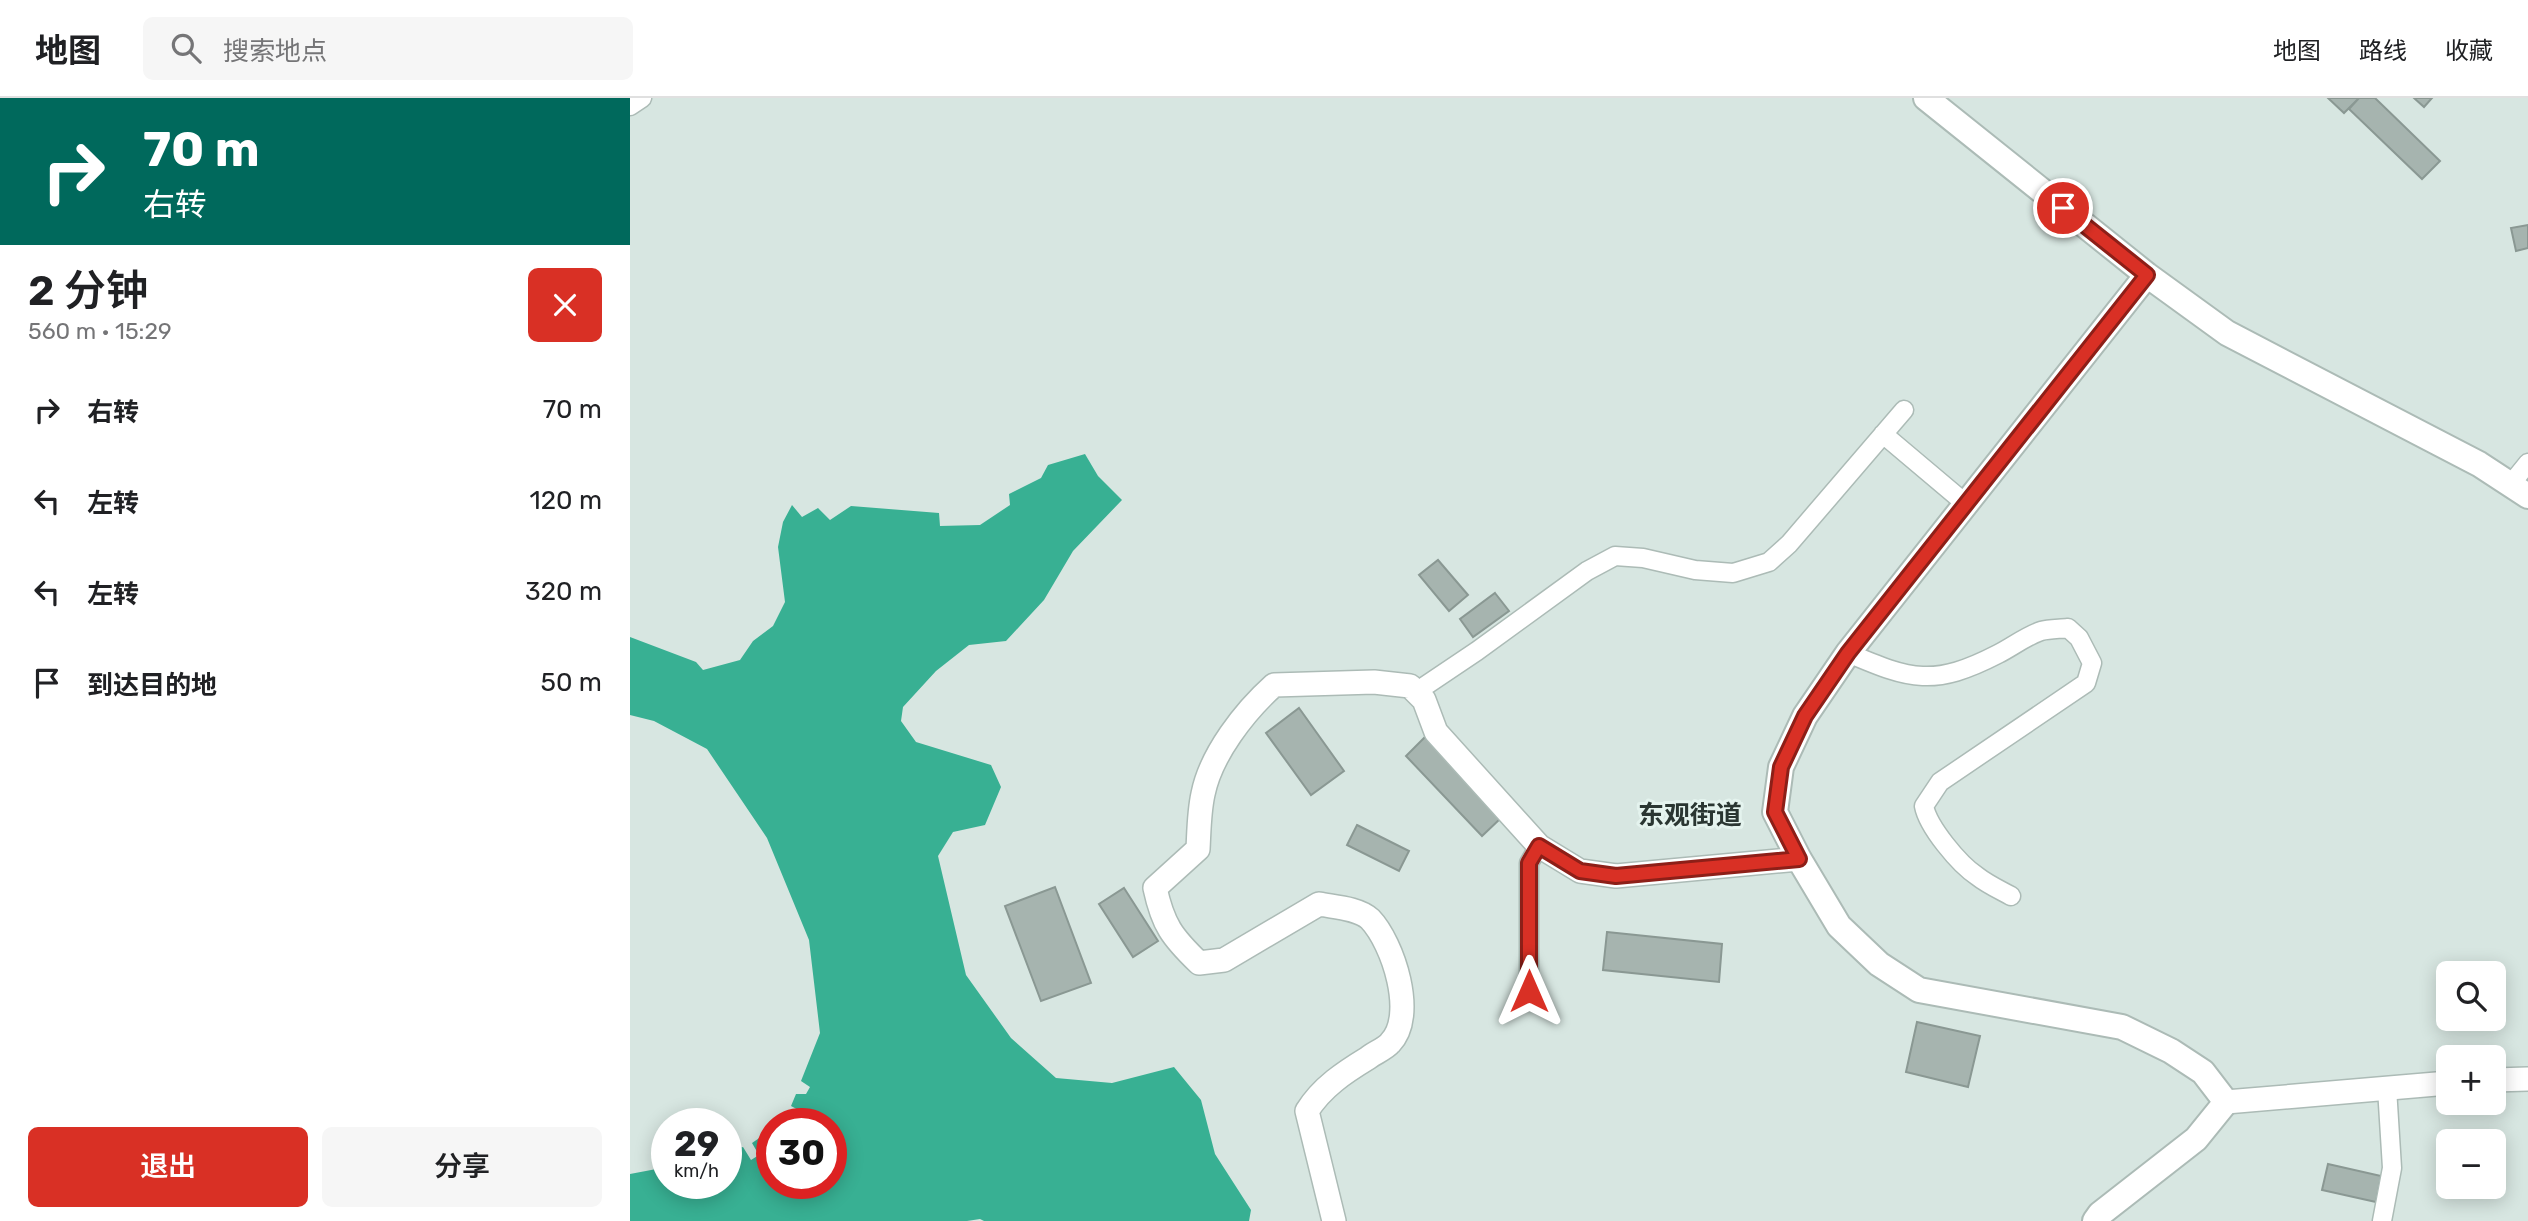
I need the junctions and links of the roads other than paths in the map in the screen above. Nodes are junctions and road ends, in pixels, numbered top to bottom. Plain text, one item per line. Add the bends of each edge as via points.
1 (642, 98) edge
2 (1926, 98) edge
3 (630, 106) edge
4 (2147, 275) junction
5 (1904, 410) dead end
6 (1883, 434) junction
7 (2528, 463) edge
8 (2519, 490) edge
9 (1966, 504) junction
10 (1848, 653) junction
11 (1416, 692) junction
12 (1539, 846) junction
13 (1799, 859) junction
14 (2011, 896) dead end
15 (1529, 991) dead end
16 (2528, 1079) edge
17 (2506, 1080) edge
18 (2436, 1084) edge
19 (2387, 1088) junction
20 (2226, 1102) junction
21 (1334, 1221) edge
22 (2095, 1221) edge
23 (2382, 1221) edge

1 - 3 street
2 - 4 main road
4 - 8 main road via 2227,333 2479,464
4 - 9 main road
5 - 6 street
6 - 9 street
6 - 11 street via 1769,562 1733,573 1615,556
7 - 8 street
9 - 10 main road
10 - 13 main road via 1805,716 1781,767 1775,812
10 - 14 street via 1915,677 1947,675 2042,631 2068,628 2078,638 2092,663 2086,683 1940,782 1924,806 1941,839 1975,876
11 - 12 street via 1424,700 1436,732
11 - 21 street via 1410,686 1374,682 1274,685 1251,706 1213,764 1203,793 1198,849 1155,888 1160,912 1175,940 1199,962 1224,960 1318,904 1368,917 1386,943 1400,985 1403,1015 1391,1043 1317,1095 1307,1111
12 - 13 street via 1580,871 1616,876
12 - 15 street via 1529,863
13 - 20 main road via 1839,926 1879,964 1919,990 2122,1027 2203,1072
16 - 17 street
18 - 19 street
19 - 20 street
19 - 23 street via 2392,1168
20 - 22 main road via 2196,1139

